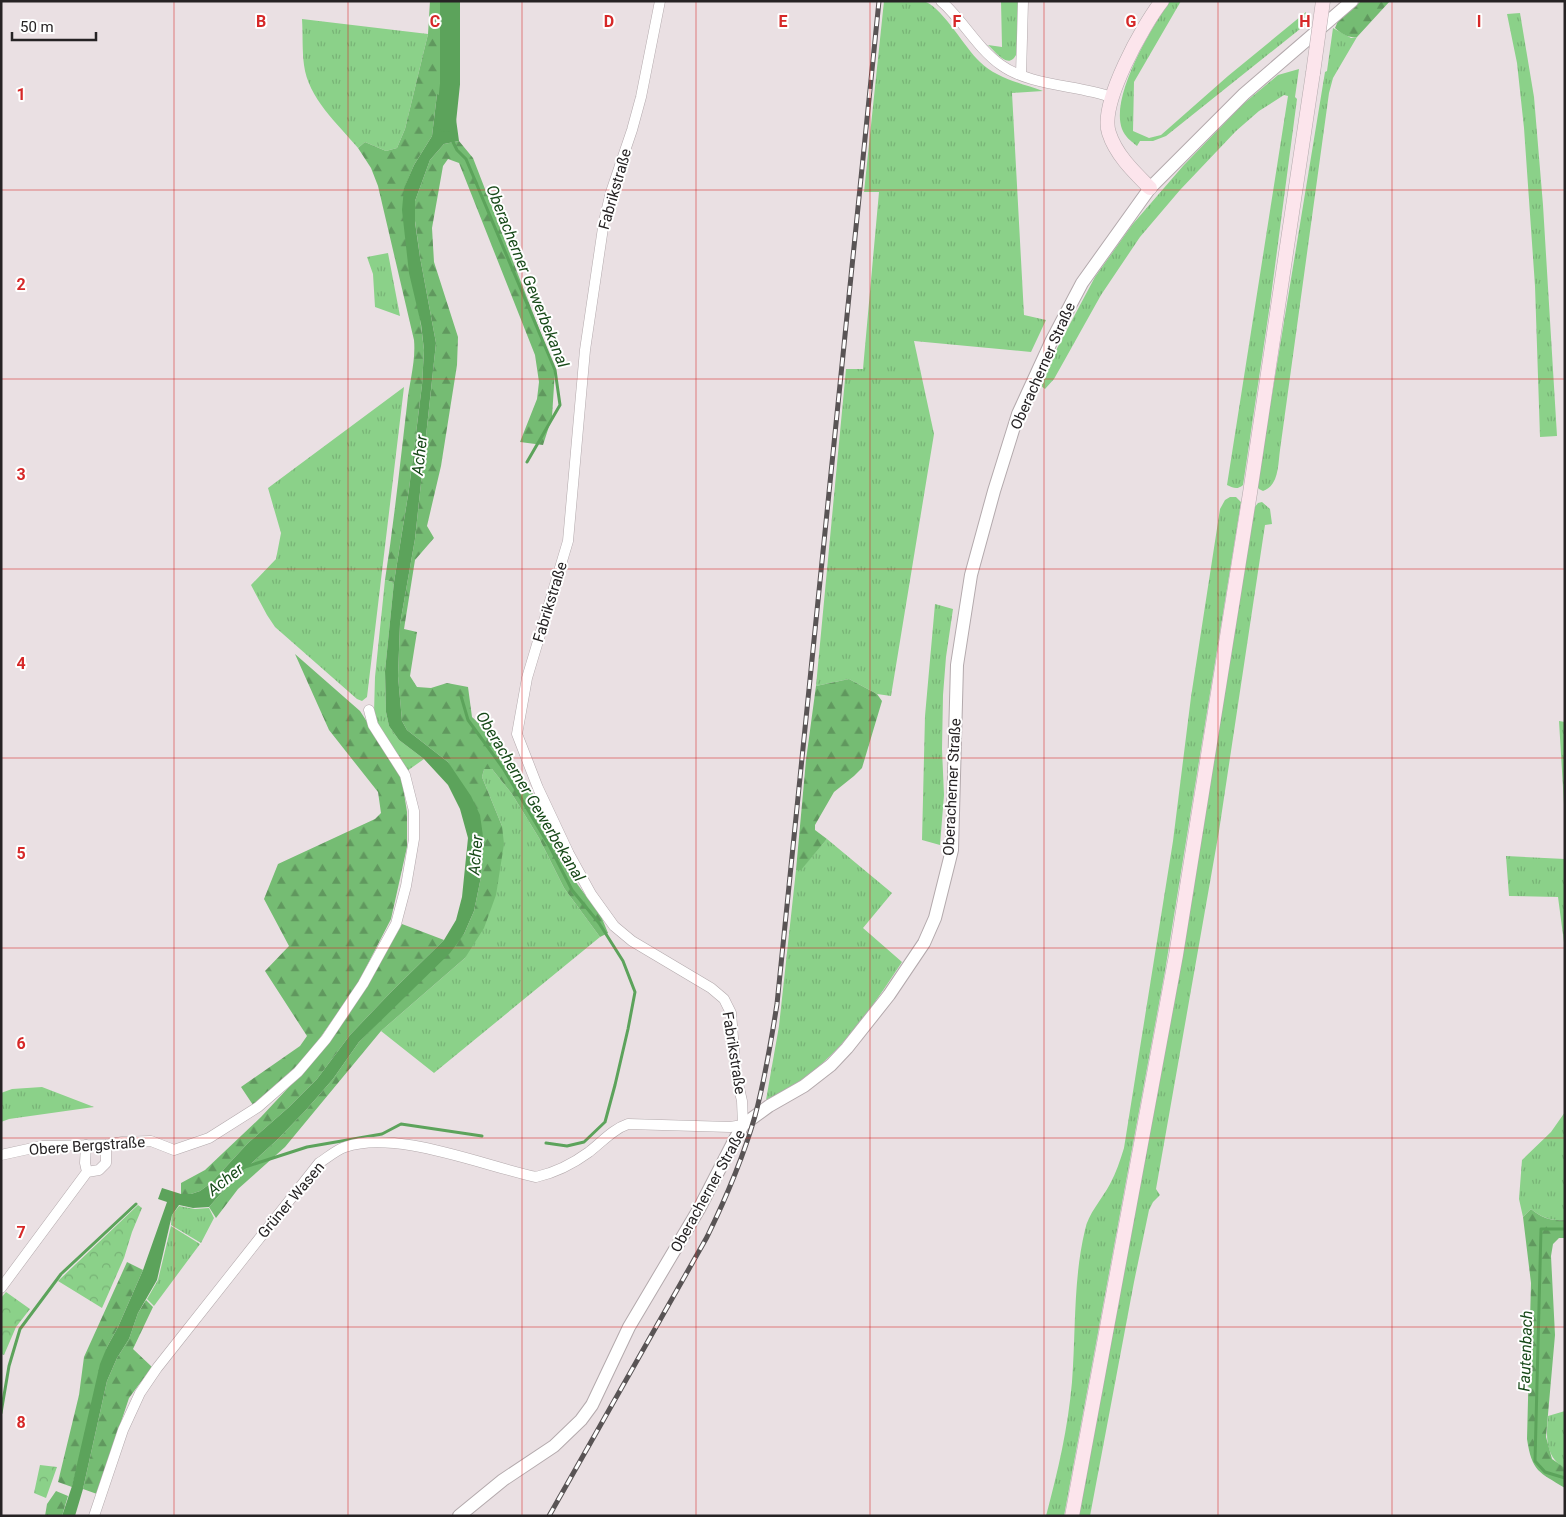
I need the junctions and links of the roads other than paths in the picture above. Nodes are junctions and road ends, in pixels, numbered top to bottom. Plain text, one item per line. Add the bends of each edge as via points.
1 (660, 1) edge
2 (940, 1) edge
3 (1023, 1) edge
4 (1162, 1) edge
5 (1323, 1) edge
6 (1352, 1) edge
7 (1021, 75) junction
8 (1111, 97) junction
9 (1150, 188) junction
10 (369, 710) dead end
11 (743, 1125) junction
12 (86, 1145) junction
13 (106, 1145) junction
14 (1, 1155) edge
15 (88, 1172) junction
16 (1, 1288) edge
17 (94, 1516) edge
18 (459, 1516) edge
19 (1072, 1516) edge

1 - 11 street, Fabrikstraße via 641,97 604,221 585,350 568,541 528,678 517,734 569,854 590,894 614,926 632,941 724,999 731,1013
2 - 7 street via 984,50 1002,66
3 - 7 street
4 - 8 main road via 1138,39
5 - 19 main road, bridge via 1176,955
6 - 9 street, Oberacherner Straße via 1244,94
7 - 8 street
8 - 9 main road via 1108,131 1115,148
9 - 11 street, Oberacherner Straße via 1082,283 1052,340 1018,414 994,490 971,575 957,665 952,850 935,918 908,968 847,1048 804,1086 768,1106
10 - 13 street, Obere Bergstraße via 374,725 405,775 414,811 414,839 396,924 364,984 326,1039 298,1072 258,1107 209,1138 174,1150 151,1141
11 - 17 street, Grüner Wasen via 628,1124 588,1153 551,1174 536,1177 425,1148 375,1141 344,1147 319,1163 140,1393 123,1430
11 - 18 street, Oberacherner Straße via 700,1209 629,1327 592,1405 554,1446 496,1485
12 - 13 street, Obere Bergstraße
12 - 14 street, Obere Bergstraße via 42,1146
12 - 15 street
13 - 15 street via 106,1163 99,1170
15 - 16 street

